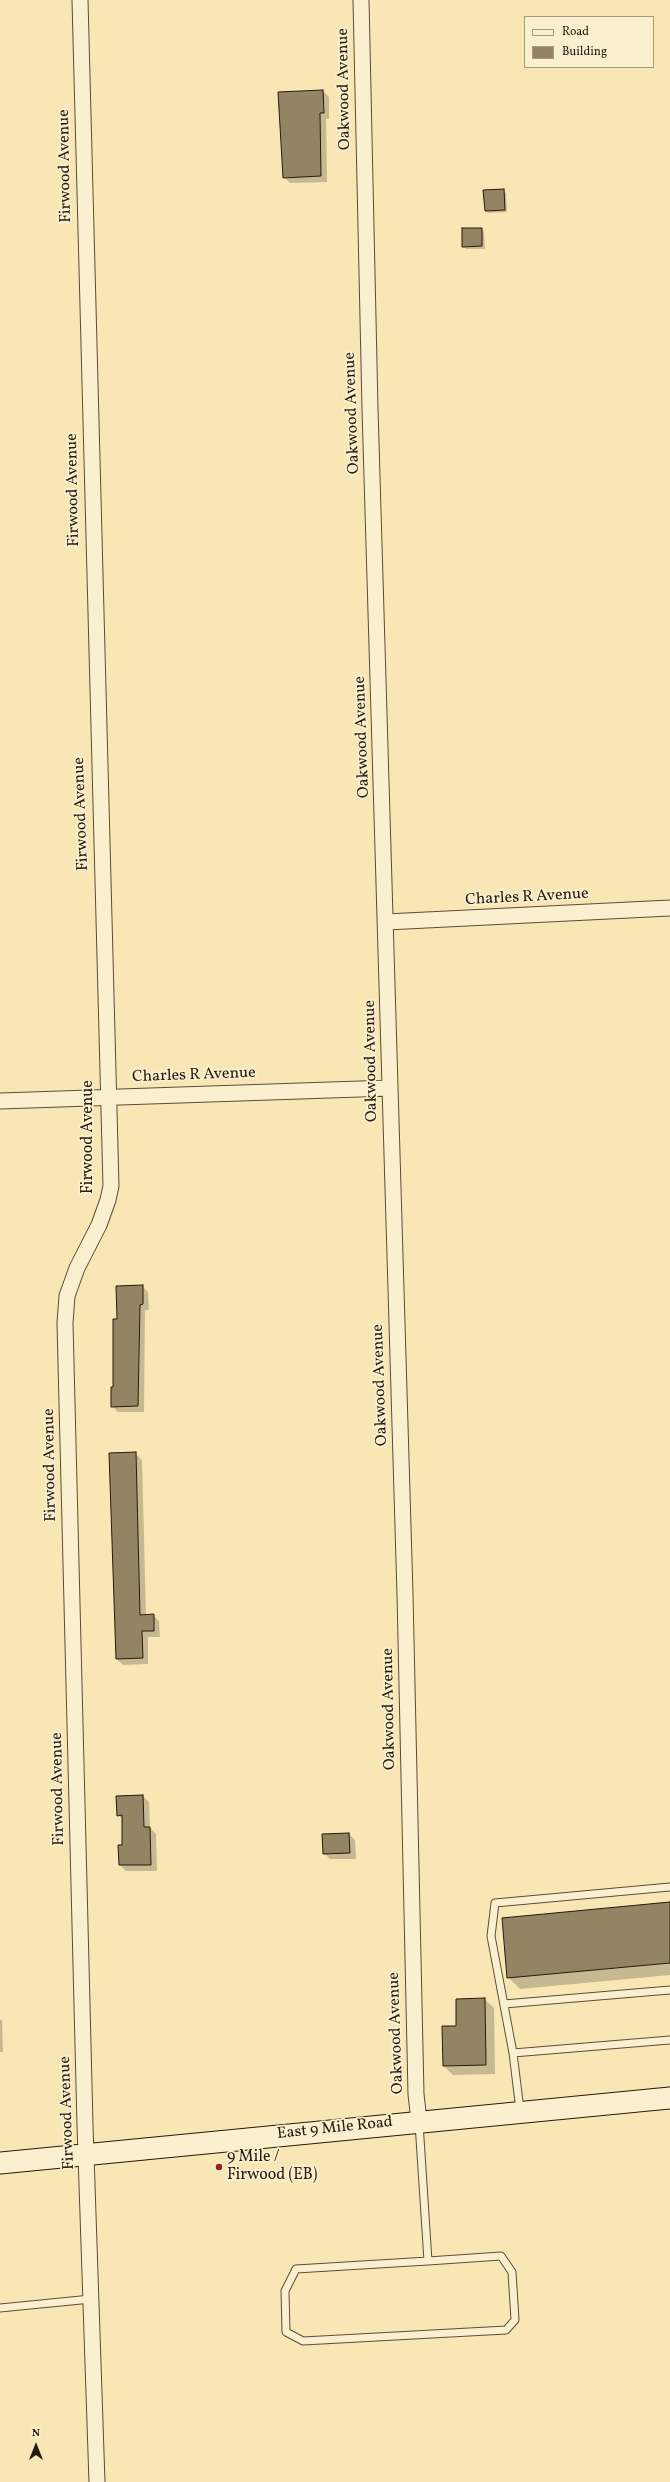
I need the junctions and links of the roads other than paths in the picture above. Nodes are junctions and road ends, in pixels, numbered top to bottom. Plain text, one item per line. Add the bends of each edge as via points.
1 (80, 0) edge
2 (361, 0) edge
3 (670, 908) edge
4 (386, 922) junction
5 (390, 1088) junction
6 (108, 1096) junction
7 (0, 1101) edge
8 (670, 1887) edge
9 (670, 1990) edge
10 (504, 2004) junction
11 (670, 2040) edge
12 (513, 2053) junction
13 (670, 2098) edge
14 (520, 2112) junction
15 (419, 2121) junction
16 (87, 2154) junction
17 (0, 2163) edge
18 (428, 2261) junction
19 (92, 2299) junction
20 (0, 2308) edge
21 (97, 2482) edge

1 - 6 street, Firwood Avenue
2 - 4 street, Oakwood Avenue
3 - 4 street, Charles R Avenue
4 - 5 street, Oakwood Avenue
5 - 6 street, Charles R Avenue
5 - 15 street, Oakwood Avenue via 405,1579 416,2094
6 - 7 street, Charles R Avenue
6 - 16 street, Firwood Avenue via 111,1186 108,1200 67,1296 65,1323
8 - 10 lane via 495,1903 491,1936
9 - 10 lane
10 - 12 lane
11 - 12 lane
12 - 14 lane
13 - 14 main road, East 9 Mile Road
14 - 15 main road, East 9 Mile Road
15 - 16 main road, East 9 Mile Road
15 - 18 lane
16 - 17 main road, East 9 Mile Road
16 - 19 street, Firwood Avenue
18 - 18 lane via 501,2256 512,2272 515,2320 506,2330 303,2341 286,2332 285,2291 296,2269
19 - 20 lane
19 - 21 street, Firwood Avenue

